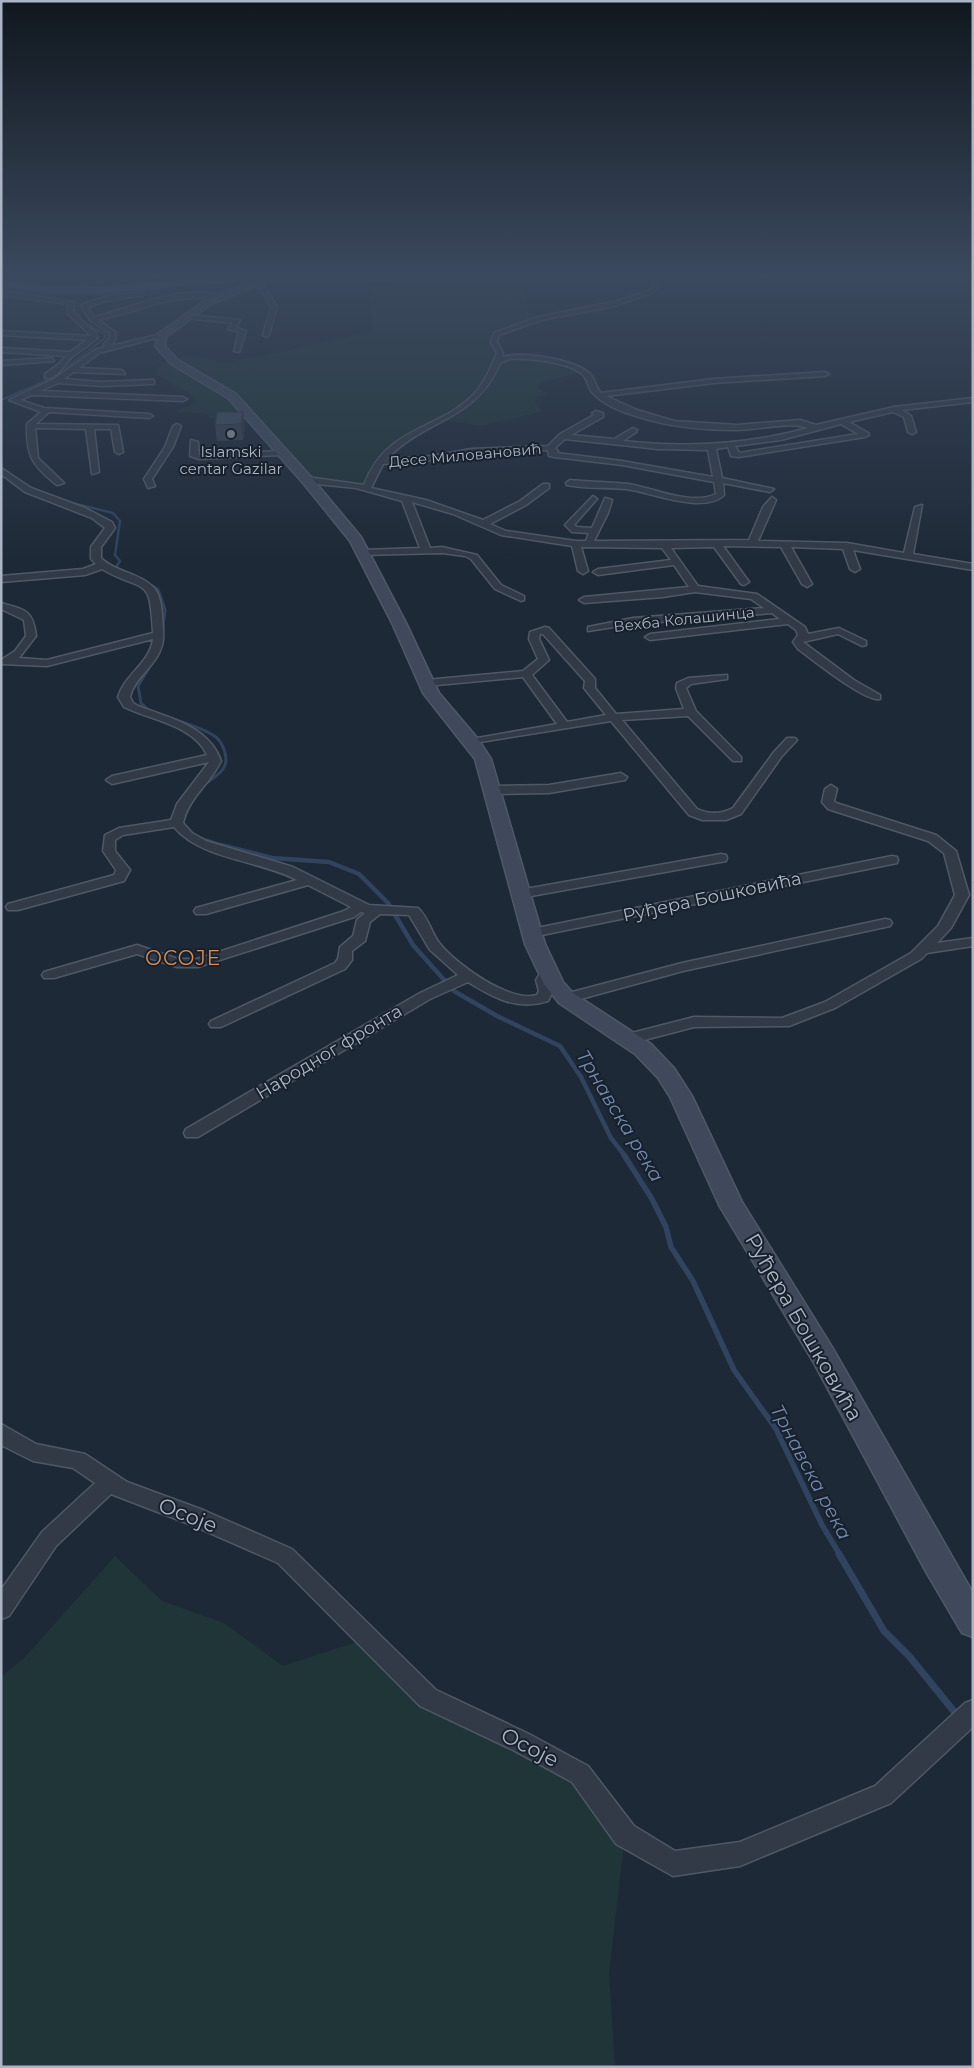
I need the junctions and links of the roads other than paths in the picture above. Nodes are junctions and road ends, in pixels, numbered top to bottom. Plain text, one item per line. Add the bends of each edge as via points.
1 (57, 370) edge
2 (72, 370) joint
3 (191, 370) edge
4 (494, 370) edge
5 (577, 370) edge
6 (122, 372) dead end
7 (825, 374) dead end
8 (57, 381) junction
9 (151, 382) dead end
10 (10, 392) dead end
11 (30, 392) junction
12 (600, 395) junction
13 (183, 400) dead end
14 (973, 400) edge
15 (894, 409) junction
16 (45, 410) junction
17 (596, 413) dead end
18 (149, 416) dead end
19 (842, 421) junction
20 (31, 426) junction
21 (177, 426) dead end
22 (90, 427) junction
23 (814, 427) junction
24 (707, 428) junction
25 (633, 430) dead end
26 (912, 432) dead end
27 (563, 436) junction
28 (194, 442) dead end
29 (614, 443) junction
30 (731, 444) junction
31 (712, 446) junction
32 (550, 448) junction
33 (695, 448) junction
34 (120, 452) dead end
35 (281, 453) junction
36 (380, 462) junction
37 (1, 470) edge
38 (95, 472) dead end
39 (307, 480) junction
40 (718, 481) junction
41 (60, 483) dead end
42 (570, 483) dead end
43 (151, 486) dead end
44 (546, 486) dead end
45 (367, 488) junction
46 (770, 489) dead end
47 (406, 498) junction
48 (592, 499) dead end
49 (608, 500) dead end
50 (772, 500) dead end
51 (919, 507) dead end
52 (483, 524) junction
53 (594, 531) junction
54 (716, 543) junction
55 (753, 543) junction
56 (576, 544) junction
57 (588, 544) junction
58 (664, 545) junction
59 (785, 545) junction
60 (847, 546) junction
61 (426, 550) junction
62 (363, 553) junction
63 (908, 555) junction
64 (677, 562) junction
65 (102, 566) junction
66 (973, 566) edge
67 (855, 569) dead end
68 (583, 571) dead end
69 (598, 572) dead end
70 (1, 579) edge
71 (744, 582) dead end
72 (807, 584) dead end
73 (695, 589) junction
74 (521, 598) dead end
75 (584, 600) dead end
76 (1, 606) edge
77 (776, 610) junction
78 (6, 612) edge
79 (791, 622) junction
80 (592, 629) dead end
81 (158, 635) junction
82 (650, 637) dead end
83 (800, 639) junction
84 (862, 643) dead end
85 (5, 662) edge
86 (526, 674) junction
87 (724, 677) dead end
88 (426, 683) junction
89 (876, 698) dead end
90 (692, 712) junction
91 (615, 717) junction
92 (564, 726) junction
93 (792, 740) dead end
94 (472, 742) junction
95 (214, 757) junction
96 (736, 759) dead end
97 (620, 777) dead end
98 (112, 780) dead end
99 (831, 789) dead end
100 (491, 790) junction
101 (177, 823) junction
102 (721, 858) dead end
103 (892, 860) dead end
104 (310, 880) junction
105 (967, 893) edge
106 (520, 894) junction
107 (13, 907) dead end
108 (359, 907) junction
109 (201, 911) dead end
110 (378, 911) junction
111 (885, 923) dead end
112 (532, 933) junction
113 (973, 942) edge
114 (924, 949) junction
115 (548, 972) junction
116 (49, 975) dead end
117 (470, 976) junction
118 (566, 998) junction
119 (216, 1024) dead end
120 (629, 1039) junction
121 (192, 1133) dead end
122 (1, 1432) edge
123 (110, 1482) junction
124 (1, 1609) edge
125 (973, 1622) edge
126 (973, 1711) edge

1 - 10 street
2 - 6 street
2 - 8 street
3 - 35 main road, Руђера Бошковића via 226,391
4 - 36 street, Десе Миловановић via 470,404 418,430
5 - 12 street, Десе Миловановић via 588,377
7 - 12 street via 714,381
8 - 9 street via 102,384
8 - 11 street
11 - 13 street
11 - 16 street via 12,400
12 - 24 street, Десе Миловановић via 636,412
14 - 15 street, Десе Миловановић
15 - 19 street, Десе Миловановић
15 - 26 street via 907,416
16 - 18 street
16 - 20 street
17 - 27 street, Десе Миловановић via 600,415
19 - 23 street, Десе Миловановић
19 - 30 street via 865,435 739,455 734,454
20 - 22 street
20 - 41 street via 29,441 34,459
21 - 43 street via 169,447 148,479
22 - 34 street via 117,428
22 - 38 street
23 - 24 street, Десе Миловановић via 800,422
23 - 30 street, Десе Миловановић via 782,438
24 - 33 street
25 - 29 street
27 - 29 street, Десе Миловановић
27 - 32 street, Десе Миловановић
28 - 35 street via 194,456
29 - 33 street, Десе Миловановић
30 - 31 street, Десе Миловановић
31 - 33 street, Десе Миловановић
31 - 40 street
32 - 36 street, Десе Миловановић via 471,451
32 - 40 street, Десе Миловановић via 554,455 622,463
35 - 39 main road, Руђера Бошковића
36 - 45 street, Десе Миловановић
37 - 65 street via 38,497 109,524 110,528 95,552 96,560
39 - 45 street
39 - 62 main road, Руђера Бошковића
40 - 42 street via 720,495 705,499 628,487
40 - 46 street, Десе Миловановић
44 - 52 street via 524,503
45 - 47 street via 378,494
47 - 52 street via 448,509
47 - 61 street
48 - 53 street via 569,525 575,530
49 - 53 street
50 - 55 street
51 - 63 street
52 - 56 street via 517,536
53 - 57 street
54 - 55 street
54 - 58 street
54 - 71 street, Вехба Колашинца
55 - 59 street
56 - 57 street
56 - 68 street
57 - 58 street
58 - 64 street, Вехба Колашинца
59 - 60 street
59 - 72 street
60 - 63 street
60 - 67 street
61 - 62 street
61 - 74 street via 472,555 498,587
62 - 88 main road, Руђера Бошковића
63 - 66 street
64 - 69 street
64 - 73 street, Вехба Колашинца
65 - 70 street via 85,572
65 - 81 street via 150,590 157,610
73 - 75 street, Вехба Колашинца
73 - 77 street, Вехба Колашинца via 754,596
76 - 78 street
77 - 79 street, Вехба Колашинца
77 - 80 street, Вехба Колашинца via 626,622
78 - 85 street via 23,614 30,619 31,636 22,650
79 - 82 street, Вехба Колашинца
79 - 83 street, Вехба Колашинца via 804,634
81 - 85 street via 65,660
81 - 95 street via 156,648 128,682 125,701 196,735 209,746
83 - 84 street via 839,631
83 - 89 street, Вехба Колашинца via 798,642 802,647
86 - 88 street
86 - 91 street via 544,660 534,639 535,632 546,630 591,681 589,688
86 - 92 street
87 - 90 street via 688,681 681,685
88 - 94 main road, Руђера Бошковића via 442,709
90 - 91 street
90 - 96 street
91 - 92 street
91 - 93 street via 693,812 702,816 726,816 737,811
92 - 94 street
94 - 100 main road, Руђера Бошковића via 482,759
95 - 98 street
95 - 101 street via 207,777 181,805
97 - 100 street via 549,789
99 - 105 street via 828,802 832,806 932,838 950,850
100 - 106 main road, Руђера Бошковића
101 - 104 street via 188,836 201,844
101 - 107 street via 119,832 108,838 111,855 123,870 119,878
102 - 106 street, Руђера Бошковића
103 - 112 street, Руђера Бошковића
104 - 108 street
104 - 109 street
105 - 114 street via 944,928
106 - 112 main road, Руђера Бошковића
108 - 110 street
108 - 116 street via 349,914 198,963 177,962 136,949
110 - 117 street via 408,909 417,914 438,951
110 - 119 street via 364,920 360,938 345,950 345,960 340,966
111 - 118 street via 682,968
112 - 115 main road, Руђера Бошковића
113 - 114 street
114 - 120 street via 830,1005 784,1023 694,1022
115 - 117 street via 543,980 546,991 541,1000 527,1002 511,999
115 - 118 main road, Руђера Бошковића
117 - 121 street, Народног фронта via 439,988
118 - 120 main road, Руђера Бошковића
120 - 125 main road, Руђера Бошковића via 651,1056 681,1096 731,1205 823,1355
122 - 123 street, Осоје via 33,1452 78,1460
123 - 124 street via 49,1538
123 - 126 street, Осоје via 120,1489 196,1517 285,1556 428,1698 580,1774 625,1835 673,1864 740,1854 883,1795

